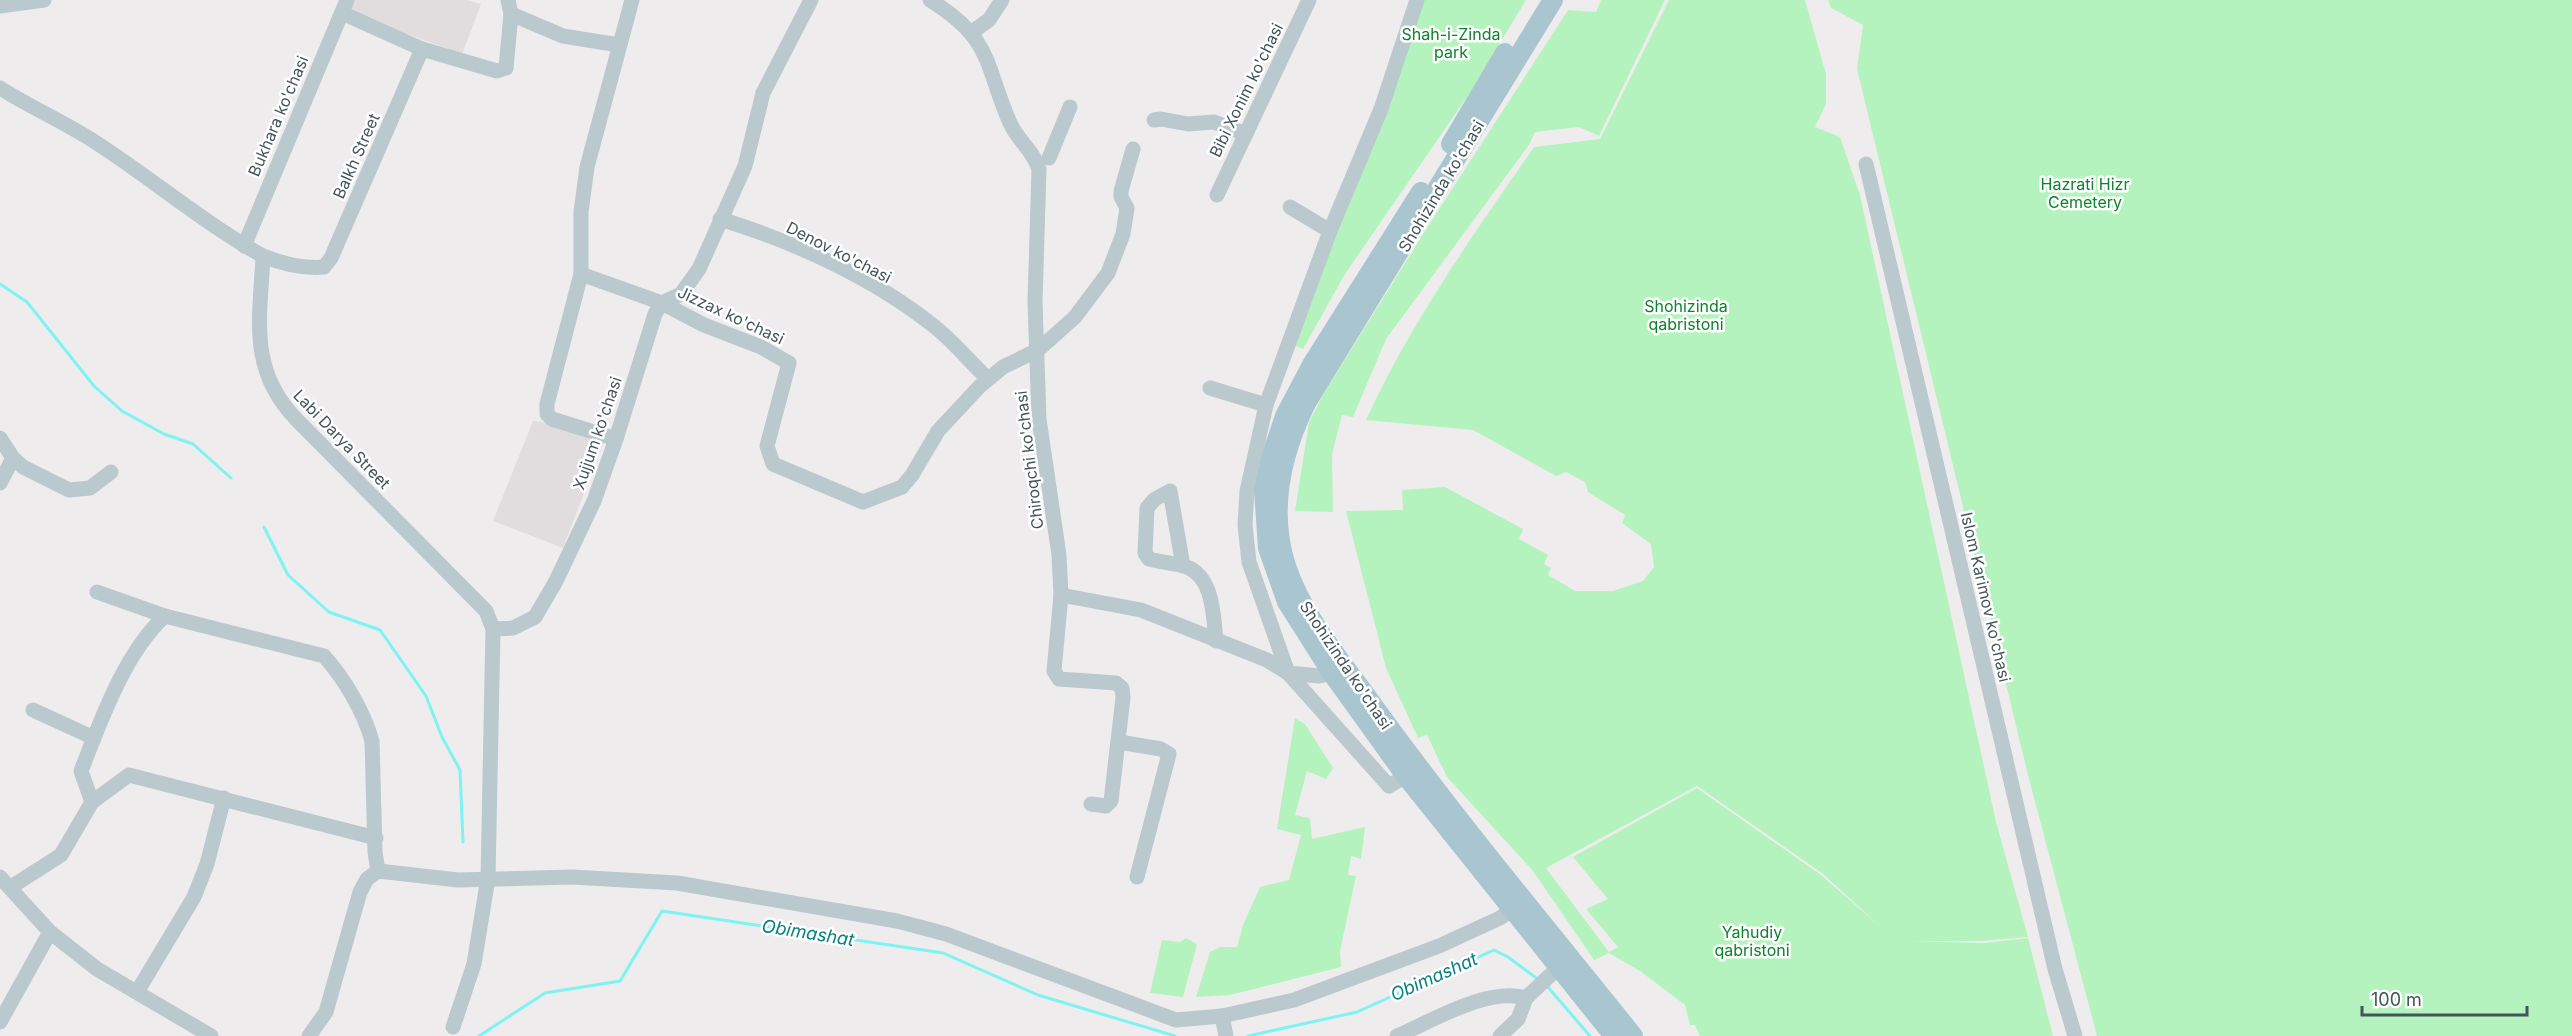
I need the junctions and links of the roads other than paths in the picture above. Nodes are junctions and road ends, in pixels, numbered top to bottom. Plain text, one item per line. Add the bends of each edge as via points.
1 (44, 0) edge
2 (632, 0) edge
3 (811, 0) edge
4 (930, 0) edge
5 (1002, 0) edge
6 (1309, 0) edge
7 (1417, 0) edge
8 (1538, 0) edge
9 (1553, 0) edge
10 (0, 6) edge
11 (344, 7) edge
12 (510, 7) edge
13 (972, 32) junction
14 (619, 45) junction
15 (422, 49) junction
16 (0, 88) edge
17 (1070, 106) dead end
18 (1154, 120) dead end
19 (1246, 134) junction
20 (1133, 150) dead end
21 (1049, 158) dead end
22 (1866, 165) dead end
23 (1217, 195) dead end
24 (1290, 207) dead end
25 (720, 219) junction
26 (1330, 231) junction
27 (244, 246) junction
28 (263, 256) junction
29 (581, 274) junction
30 (662, 303) junction
31 (1038, 350) junction
32 (988, 379) junction
33 (1210, 388) dead end
34 (1266, 405) junction
35 (0, 438) edge
36 (616, 439) junction
37 (13, 458) junction
38 (111, 472) dead end
39 (0, 483) edge
40 (1183, 566) junction
41 (97, 592) dead end
42 (1061, 595) junction
43 (165, 616) junction
44 (494, 629) junction
45 (1216, 641) junction
46 (1288, 673) junction
47 (1332, 673) junction
48 (33, 710) dead end
49 (1376, 734) junction
50 (94, 738) junction
51 (1119, 742) junction
52 (1357, 750) junction
53 (1406, 776) junction
54 (224, 798) junction
55 (92, 802) junction
56 (1091, 804) dead end
57 (376, 838) junction
58 (378, 870) junction
59 (1137, 877) dead end
60 (488, 878) junction
61 (6, 882) edge
62 (1518, 904) junction
63 (50, 932) junction
64 (1553, 972) junction
65 (137, 992) junction
66 (1528, 995) junction
67 (1222, 1016) junction
68 (0, 1022) edge
69 (453, 1028) dead end
70 (211, 1036) edge
71 (309, 1036) edge
72 (1226, 1036) edge
73 (1397, 1036) edge
74 (1500, 1036) edge
75 (1614, 1036) edge
76 (1633, 1036) edge
77 (2075, 1036) edge

1 - 10 street
2 - 14 street
3 - 25 street via 763,93 745,166
4 - 13 street, Chiroqchi ko'chasi
5 - 13 street via 989,20
6 - 19 street, Bibi Xonim ko'chasi
7 - 26 street via 1381,109
8 - 47 main road, Shohizinda ko'chasi via 1302,382 1273,452 1264,500 1264,528 1273,567 1292,611
9 - 62 main road, Shohizinda ko'chasi via 1306,403 1283,467 1277,515 1286,565 1315,624
11 - 15 street
11 - 27 street, Bukhara ko'chasi
12 - 14 street via 563,36
12 - 15 street via 506,68 502,70 484,69
13 - 31 street, Chiroqchi ko'chasi via 983,48 1010,124 1035,154 1039,169 1035,302
14 - 29 street via 586,175 581,212
15 - 28 street, Balkh Street via 331,258 324,267 314,268 282,264
16 - 27 street via 91,140
17 - 21 street
18 - 19 street via 1214,122
19 - 23 street, Bibi Xonim ko'chasi
20 - 31 street, Jizzax ko'chasi via 1121,191 1127,208 1122,234 1108,273 1075,317
22 - 77 street, Islom Karimov ko'chasi via 2053,958
24 - 26 street
25 - 30 street via 699,269 681,294
25 - 32 street, Denov ko'chasi via 799,249 865,282 935,327
26 - 34 street
27 - 28 street
28 - 44 street, Labi Darya Street via 259,345 276,395 473,597 486,611
29 - 30 street, Jizzax ko'chasi
29 - 36 street via 547,414
30 - 32 street, Jizzax ko'chasi via 789,363 767,446 773,464 863,501 902,487 938,430
30 - 36 street, Xujjum ko'chasi via 647,336
31 - 32 street, Jizzax ko'chasi
31 - 42 street, Chiroqchi ko'chasi via 1039,419
33 - 34 street
34 - 46 street via 1247,491 1245,525 1250,562
35 - 37 street
36 - 44 street, Xujjum ko'chasi via 594,501 535,617 513,628
37 - 38 street via 23,467 69,489 90,488
37 - 39 street
40 - 40 street via 1179,544 1170,491 1147,508 1144,547 1149,559
40 - 45 street via 1197,572 1206,584
41 - 43 street
42 - 45 street via 1141,610
42 - 51 street, Chiroqchi ko'chasi via 1055,677 1116,682 1122,688
43 - 50 street via 147,632
43 - 57 street via 324,656 336,669 369,730
44 - 60 street
45 - 46 street via 1267,660
46 - 47 street
46 - 52 street
47 - 49 main road, Shohizinda ko'chasi
48 - 50 street
49 - 52 street
49 - 53 main road, Shohizinda ko'chasi
50 - 55 street via 81,771
51 - 56 street via 1109,804
51 - 59 street via 1169,754
52 - 53 street via 1389,786
53 - 62 main road, Shohizinda ko'chasi
54 - 55 street via 134,775
54 - 57 street
54 - 65 street via 194,897
55 - 61 street via 61,855
57 - 58 street
58 - 60 street via 458,880
58 - 71 street via 366,879 360,892 326,1012
60 - 67 street via 572,877 677,883 897,921 946,934 1176,1020
60 - 69 street via 474,964
61 - 63 street
62 - 64 main road, Shohizinda ko'chasi
62 - 67 street via 1500,918 1438,946 1351,979 1294,1000
62 - 76 main road, Shohizinda ko'chasi
63 - 65 street via 97,969
63 - 68 street
64 - 66 street
64 - 75 main road, Shohizinda ko'chasi
65 - 70 street
66 - 73 street via 1488,997
66 - 74 street via 1518,1019
67 - 72 street

